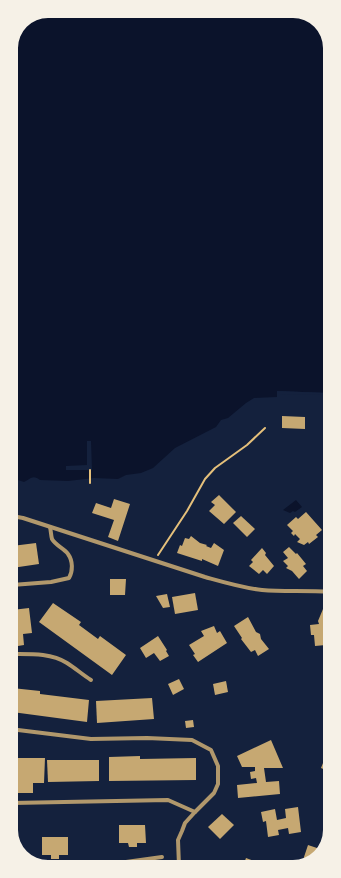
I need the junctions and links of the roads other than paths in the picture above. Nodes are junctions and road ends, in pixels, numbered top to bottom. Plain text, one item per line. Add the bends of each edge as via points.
1 (18, 517) edge
2 (50, 527) junction
3 (18, 585) edge
4 (323, 592) edge
5 (18, 654) edge
6 (91, 680) dead end
7 (18, 730) dead end
8 (18, 803) edge
9 (195, 812) junction
10 (162, 856) dead end
11 (136, 860) edge
12 (179, 860) edge

1 - 2 street
2 - 3 street via 51,538 68,554 72,562 72,573 69,578 51,582
2 - 4 street via 205,577 262,590
5 - 6 street via 52,657
7 - 9 street via 91,739 192,740 211,750 216,759 219,776 214,793
8 - 9 street via 168,800
9 - 12 street via 185,823 178,840
10 - 11 street

